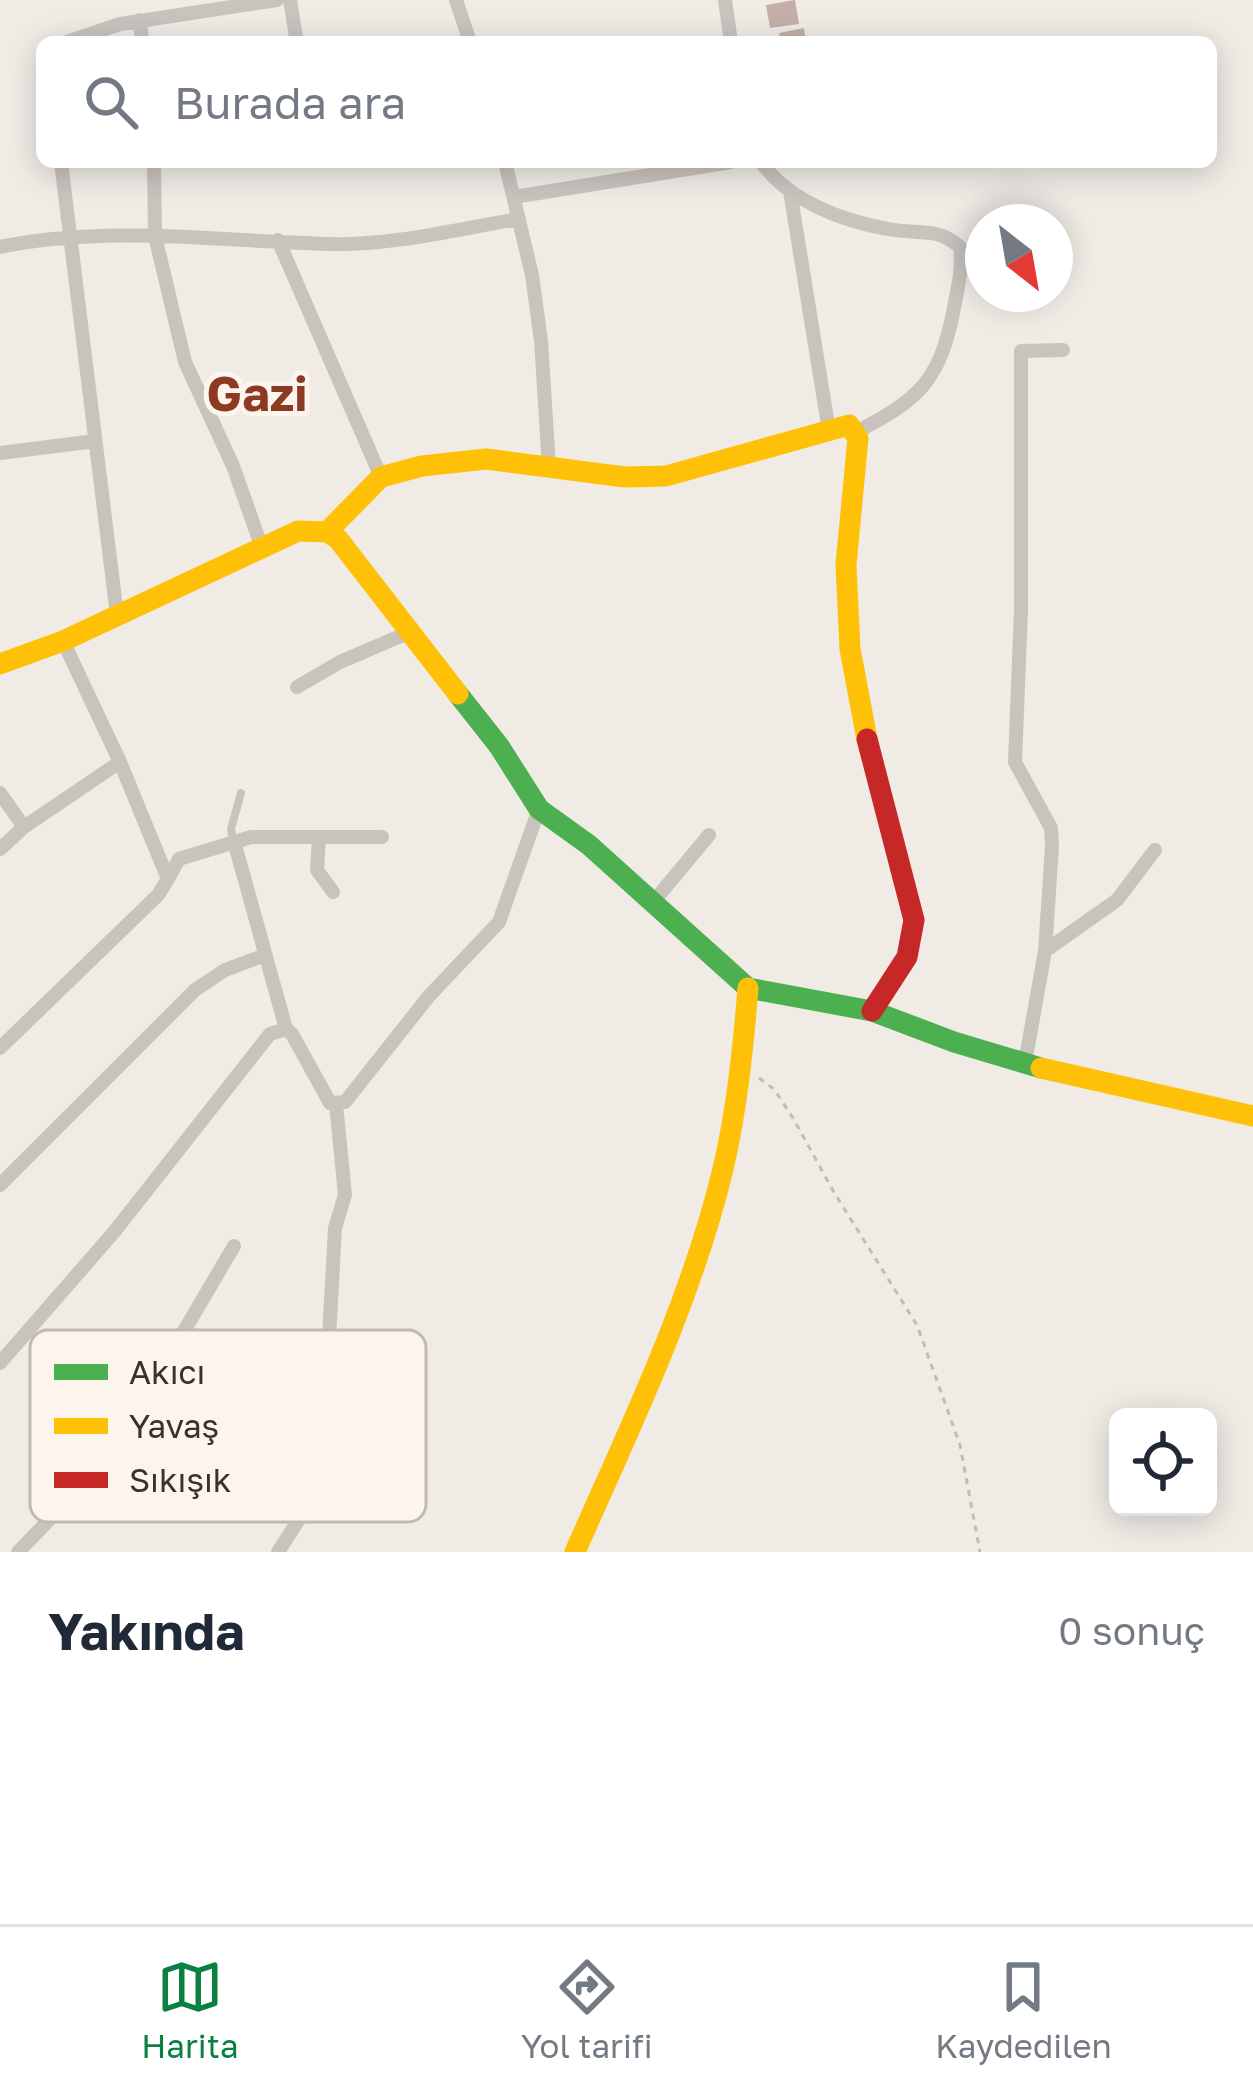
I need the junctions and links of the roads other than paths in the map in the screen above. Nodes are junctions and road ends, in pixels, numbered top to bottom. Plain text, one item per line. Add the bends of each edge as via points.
1 (277, 0) edge
2 (290, 0) edge
3 (456, 0) edge
4 (725, 0) edge
5 (140, 20) junction
6 (87, 36) edge
7 (141, 36) edge
8 (296, 36) edge
9 (468, 36) edge
10 (730, 36) edge
11 (62, 168) edge
12 (154, 168) edge
13 (507, 168) edge
14 (694, 168) edge
15 (767, 168) edge
16 (790, 191) junction
17 (514, 197) junction
18 (519, 219) junction
19 (70, 236) junction
20 (155, 236) junction
21 (278, 240) junction
22 (0, 247) edge
23 (1063, 350) dead end
24 (829, 431) junction
25 (856, 432) junction
26 (95, 441) junction
27 (0, 453) edge
28 (549, 466) junction
29 (381, 478) junction
30 (327, 532) junction
31 (262, 548) junction
32 (117, 615) junction
33 (410, 632) junction
34 (63, 641) junction
35 (0, 664) edge
36 (298, 687) dead end
37 (120, 763) junction
38 (0, 793) edge
39 (242, 793) dead end
40 (539, 809) junction
41 (25, 827) junction
42 (709, 835) dead end
43 (382, 837) dead end
44 (320, 838) junction
45 (234, 841) junction
46 (0, 849) edge
47 (1155, 850) dead end
48 (168, 879) junction
49 (333, 892) dead end
50 (653, 901) junction
51 (1045, 950) junction
52 (265, 955) junction
53 (748, 988) junction
54 (872, 1011) junction
55 (286, 1029) junction
56 (0, 1048) edge
57 (1025, 1063) junction
58 (336, 1104) junction
59 (1253, 1116) edge
60 (0, 1185) edge
61 (234, 1246) dead end
62 (185, 1330) edge
63 (329, 1330) edge
64 (0, 1363) edge
65 (48, 1522) edge
66 (297, 1522) edge
67 (20, 1551) edge
68 (278, 1552) edge
69 (575, 1552) edge

1 - 5 street
2 - 8 street
3 - 9 street
4 - 10 street
5 - 6 street
5 - 7 street
11 - 19 street
12 - 20 street
13 - 17 street
14 - 17 street
15 - 16 street
16 - 24 street
16 - 25 street via 845,220 945,233 960,248 963,268 934,376
17 - 18 street
18 - 21 street via 376,242
18 - 28 street via 541,341
19 - 20 street
19 - 22 street
19 - 26 street
20 - 21 street
20 - 31 street via 185,362
21 - 29 street
23 - 51 street via 1021,351 1015,762 1051,828
24 - 25 street via 849,425
24 - 28 street via 665,476
25 - 54 street via 846,565 850,649 914,920 914,943
26 - 27 street
26 - 32 street
28 - 29 street via 486,459
29 - 30 street
30 - 31 street via 298,531
30 - 33 street
31 - 32 street
32 - 34 street
33 - 36 street
33 - 40 street
34 - 35 street
34 - 37 street
37 - 41 street
37 - 48 street
38 - 41 street
39 - 45 lane
40 - 50 street
40 - 58 street via 499,922
41 - 46 street
42 - 50 street
43 - 44 street
44 - 45 street
44 - 49 street via 317,870
45 - 48 street via 179,859
45 - 52 street
47 - 51 street via 1117,900
48 - 56 street
50 - 53 street
51 - 57 street
52 - 55 street
52 - 60 street via 195,990
53 - 54 street
53 - 69 street via 741,1079 716,1196 689,1283
54 - 57 street
55 - 58 street
55 - 64 street via 264,1041
57 - 59 street
58 - 63 street via 345,1195 335,1228
61 - 62 street
65 - 67 street
66 - 68 street

